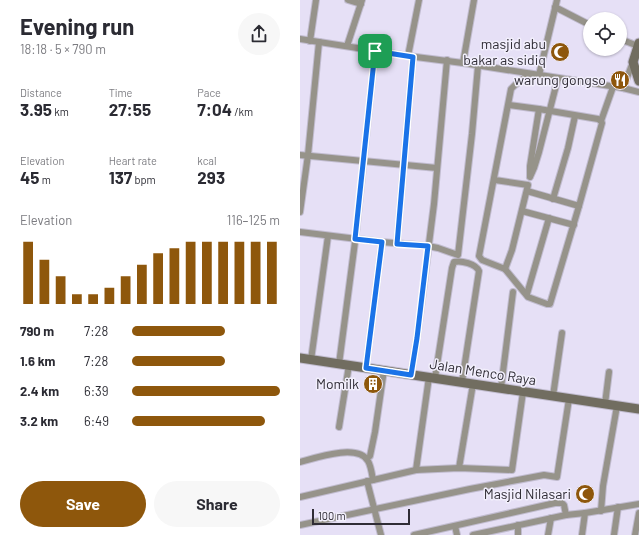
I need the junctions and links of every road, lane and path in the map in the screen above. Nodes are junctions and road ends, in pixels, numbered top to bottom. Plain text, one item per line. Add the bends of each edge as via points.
1 (316, 0) edge
2 (348, 0) edge
3 (419, 0) edge
4 (474, 0) edge
5 (557, 0) edge
6 (361, 2) edge
7 (555, 7) junction
8 (583, 21) edge
9 (300, 39) edge
10 (310, 41) junction
11 (627, 41) edge
12 (319, 42) junction
13 (639, 45) edge
14 (346, 46) junction
15 (375, 51) junction
16 (410, 56) junction
17 (447, 60) junction
18 (632, 62) junction
19 (463, 63) junction
20 (478, 66) junction
21 (529, 74) junction
22 (539, 75) junction
23 (558, 78) junction
24 (639, 81) edge
25 (613, 87) junction
26 (623, 88) junction
27 (639, 92) edge
28 (509, 105) junction
29 (539, 109) junction
30 (550, 111) junction
31 (575, 116) junction
32 (601, 121) junction
33 (300, 155) edge
34 (308, 155) junction
35 (364, 161) junction
36 (404, 165) junction
37 (437, 168) junction
38 (530, 176) junction
39 (495, 180) junction
40 (528, 188) junction
41 (553, 199) junction
42 (579, 206) junction
43 (522, 211) junction
44 (300, 212) edge
45 (549, 218) junction
46 (574, 225) junction
47 (300, 232) edge
48 (328, 236) junction
49 (355, 239) junction
50 (382, 242) junction
51 (397, 244) junction
52 (428, 246) junction
53 (505, 269) junction
54 (513, 292) dead end
55 (527, 294) junction
56 (562, 333) dead end
57 (300, 358) edge
58 (310, 360) junction
59 (339, 364) junction
60 (349, 365) junction
61 (366, 368) junction
62 (384, 370) junction
63 (609, 372) dead end
64 (411, 375) junction
65 (432, 378) junction
66 (462, 382) junction
67 (473, 384) junction
68 (501, 388) junction
69 (523, 392) junction
70 (553, 396) junction
71 (569, 399) junction
72 (605, 404) junction
73 (617, 406) junction
74 (639, 409) edge
75 (339, 427) dead end
76 (370, 456) dead end
77 (300, 462) edge
78 (459, 468) junction
79 (416, 470) junction
80 (370, 480) junction
81 (300, 497) edge
82 (639, 504) edge
83 (618, 508) junction
84 (374, 510) junction
85 (601, 511) junction
86 (585, 513) junction
87 (639, 513) edge
88 (566, 515) junction
89 (550, 518) junction
90 (300, 525) edge
91 (518, 525) junction
92 (455, 526) junction
93 (381, 535) edge
94 (414, 535) edge
95 (457, 535) edge
96 (473, 535) edge
97 (518, 535) edge
98 (548, 535) edge
99 (582, 535) edge
100 (614, 535) edge
101 (635, 535) edge

1 - 10 street
2 - 6 street
3 - 16 street
4 - 19 street
5 - 7 street
6 - 14 street
7 - 8 street
7 - 22 street
9 - 10 street
10 - 12 street
11 - 13 street
12 - 14 street
12 - 34 street
13 - 18 main road
14 - 15 street
15 - 16 street
15 - 35 street
16 - 17 street
16 - 36 street
17 - 19 street
17 - 37 street
18 - 24 main road
18 - 26 street
19 - 20 street
20 - 21 street
20 - 52 street via 459,254
21 - 22 street
21 - 28 street via 513,87
22 - 23 street
23 - 25 street
23 - 30 street
25 - 26 street
25 - 32 street
26 - 27 street
28 - 29 street
28 - 39 street
29 - 30 street
29 - 38 street
30 - 31 street
30 - 38 street
31 - 32 street
31 - 41 street
32 - 42 street
33 - 34 street
34 - 35 street
34 - 44 street
35 - 36 street
35 - 49 street
36 - 37 street
36 - 51 street
37 - 52 street
38 - 40 street
39 - 40 street
39 - 53 street via 480,258
40 - 41 street
40 - 43 street
41 - 42 street
42 - 46 street
43 - 45 street
43 - 53 street
45 - 46 street
45 - 55 street
46 - 55 street via 550,304 530,298
47 - 48 street
48 - 49 street
48 - 58 street
49 - 50 street
49 - 59 street
50 - 51 street
50 - 61 street
51 - 52 street
52 - 64 street
53 - 55 street
54 - 68 street
56 - 70 street
57 - 58 main road, Jalan Menco Raya
58 - 59 main road, Jalan Menco Raya
59 - 60 main road, Jalan Menco Raya
60 - 61 main road, Jalan Menco Raya
60 - 75 street
61 - 62 main road, Jalan Menco Raya
62 - 64 main road, Jalan Menco Raya
62 - 76 street
63 - 72 street
64 - 65 main road, Jalan Menco Raya
65 - 66 main road, Jalan Menco Raya
65 - 66 street via 452,268 457,261 474,265 479,271
65 - 79 street
66 - 67 main road, Jalan Menco Raya
67 - 68 main road, Jalan Menco Raya
67 - 78 street
68 - 69 main road, Jalan Menco Raya
69 - 70 main road, Jalan Menco Raya
69 - 78 street via 512,470
70 - 71 main road, Jalan Menco Raya
71 - 72 main road, Jalan Menco Raya
71 - 84 street via 558,477 544,475 470,488
72 - 73 main road, Jalan Menco Raya
73 - 74 main road, Jalan Menco Raya
73 - 85 street
77 - 80 street via 331,454 355,453 368,461
78 - 79 street
79 - 80 street
80 - 81 street
80 - 84 street
82 - 83 street
83 - 85 street
83 - 100 street
84 - 90 street
84 - 93 street
85 - 86 street
86 - 88 street
86 - 99 street
87 - 101 street
88 - 89 street
88 - 92 street via 562,503 555,503
89 - 91 street
89 - 98 street
91 - 96 street
91 - 97 street
92 - 94 street
92 - 95 street

